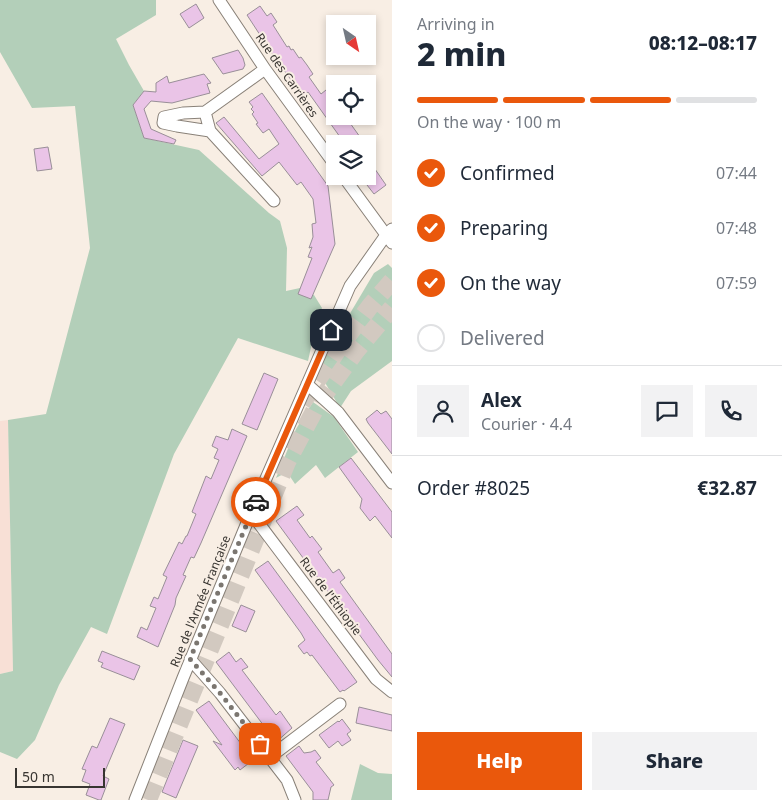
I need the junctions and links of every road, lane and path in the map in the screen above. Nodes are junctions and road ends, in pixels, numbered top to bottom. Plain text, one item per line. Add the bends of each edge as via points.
1 (218, 0) edge
2 (265, 69) junction
3 (205, 112) junction
4 (210, 131) junction
5 (326, 153) edge
6 (350, 185) edge
7 (274, 201) dead end
8 (390, 236) edge
9 (307, 384) junction
10 (392, 483) edge
11 (251, 512) junction
12 (190, 659) junction
13 (392, 692) edge
14 (340, 704) dead end
15 (270, 757) junction
16 (135, 800) edge
17 (295, 800) edge

1 - 2 street, Rue des Carrières
2 - 3 street
2 - 5 street, Rue des Carrières
3 - 4 street
3 - 4 street via 183,112 164,117 163,123
4 - 7 street
6 - 8 street
8 - 9 street, Rue de l'Armée Française via 350,286
9 - 10 street via 338,412
9 - 11 street, Rue de l'Armée Française
11 - 12 street, Rue de l'Armée Française
11 - 13 street, Rue de l'Éthiopie via 376,679
12 - 15 street
12 - 16 street, Rue de l'Armée Française
14 - 15 street
15 - 17 street via 287,780

